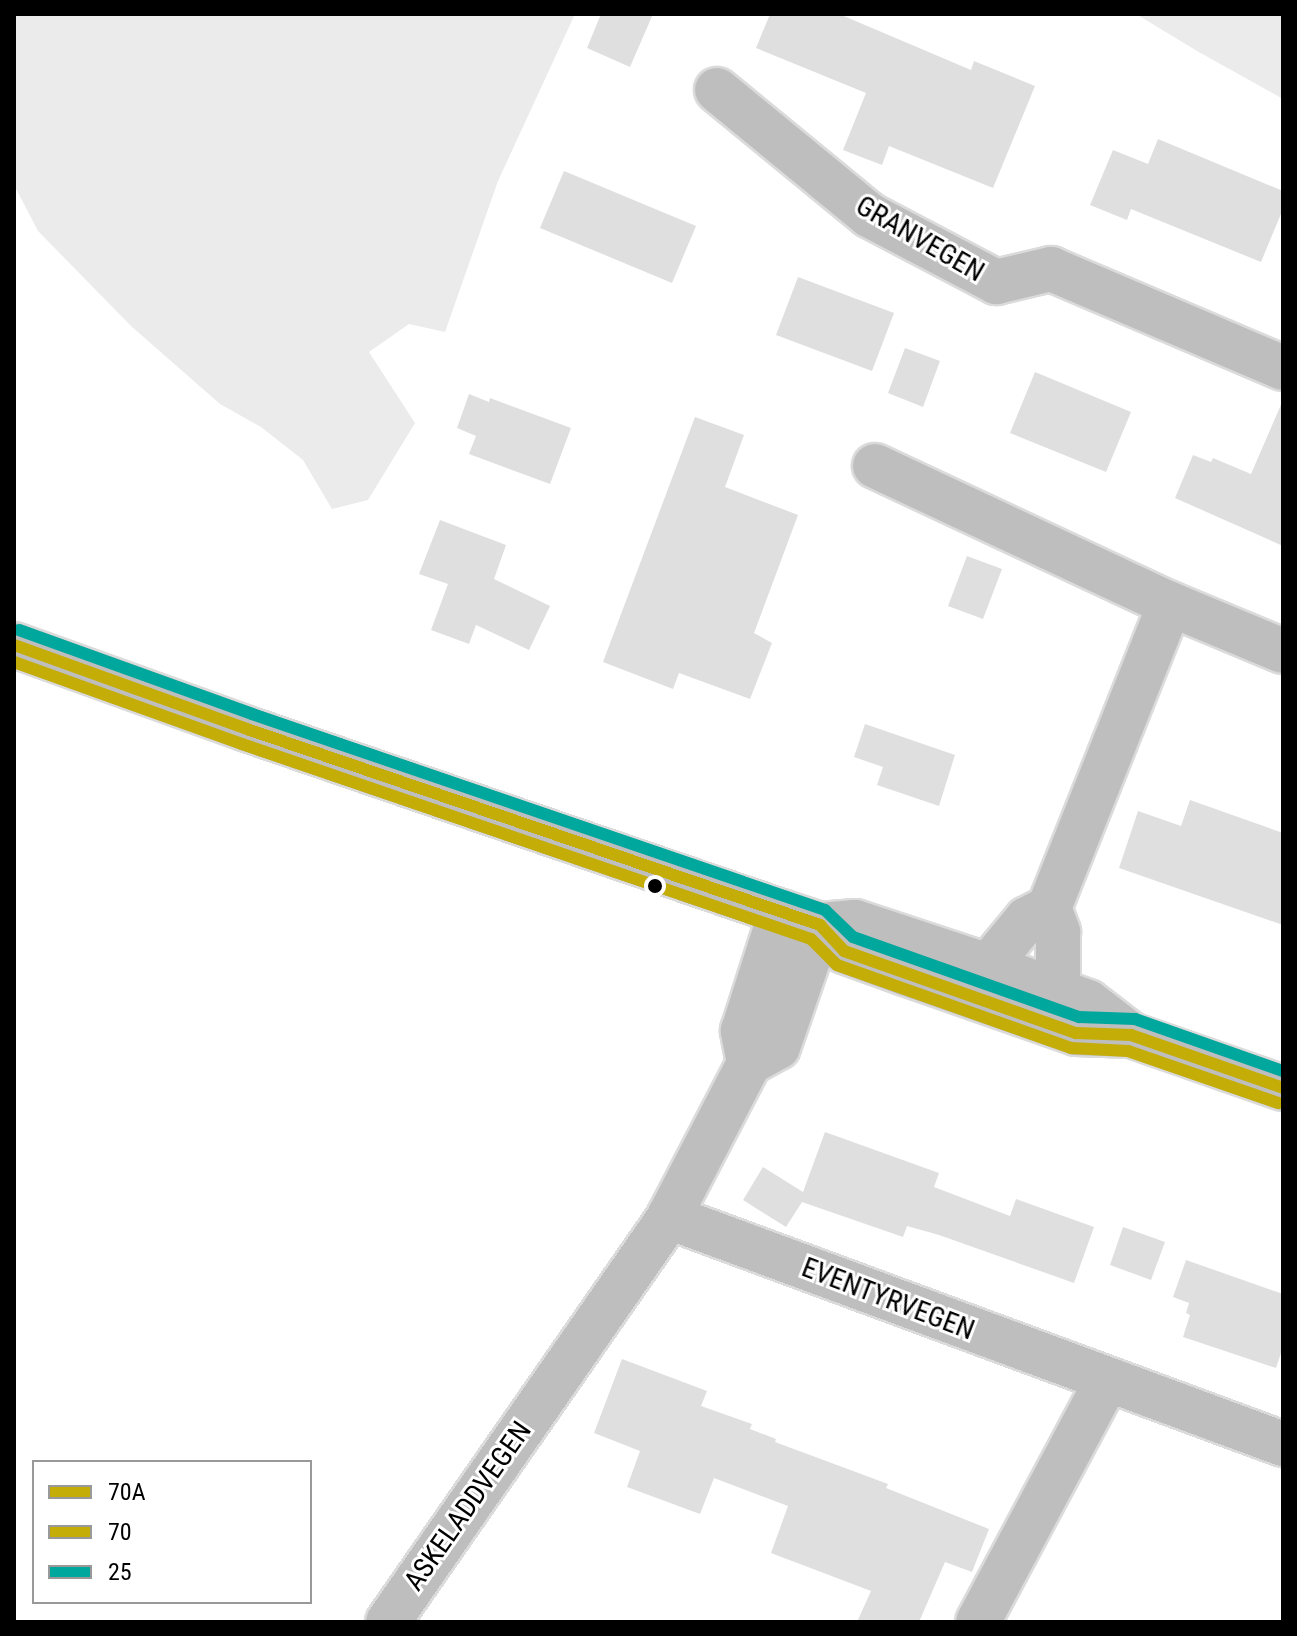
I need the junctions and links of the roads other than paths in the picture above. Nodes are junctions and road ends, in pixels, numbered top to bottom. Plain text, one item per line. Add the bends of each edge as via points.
1 (717, 90) dead end
2 (1283, 368) edge
3 (875, 466) dead end
4 (1170, 604) junction
5 (14, 645) edge
6 (1283, 651) edge
7 (1049, 908) junction
8 (800, 919) junction
9 (988, 966) junction
10 (1058, 991) junction
11 (1131, 1035) junction
12 (1283, 1088) edge
13 (669, 1217) junction
14 (1106, 1382) junction
15 (1283, 1444) edge
16 (388, 1622) edge
17 (978, 1622) edge

1 - 2 street, GRANVEGEN via 869,215 996,282 1051,269
3 - 4 street
4 - 6 street
4 - 7 street
5 - 8 street
7 - 9 street via 1027,919
7 - 10 street via 1058,932
8 - 9 street via 855,922
8 - 11 street via 844,951 1076,1033
8 - 13 street, ASKELADDVEGEN via 778,1047 749,1063
9 - 10 street
10 - 11 street via 1088,1002
11 - 12 street
13 - 14 street, EVENTYRVEGEN
13 - 16 street, ASKELADDVEGEN
14 - 15 street, EVENTYRVEGEN
14 - 17 street

